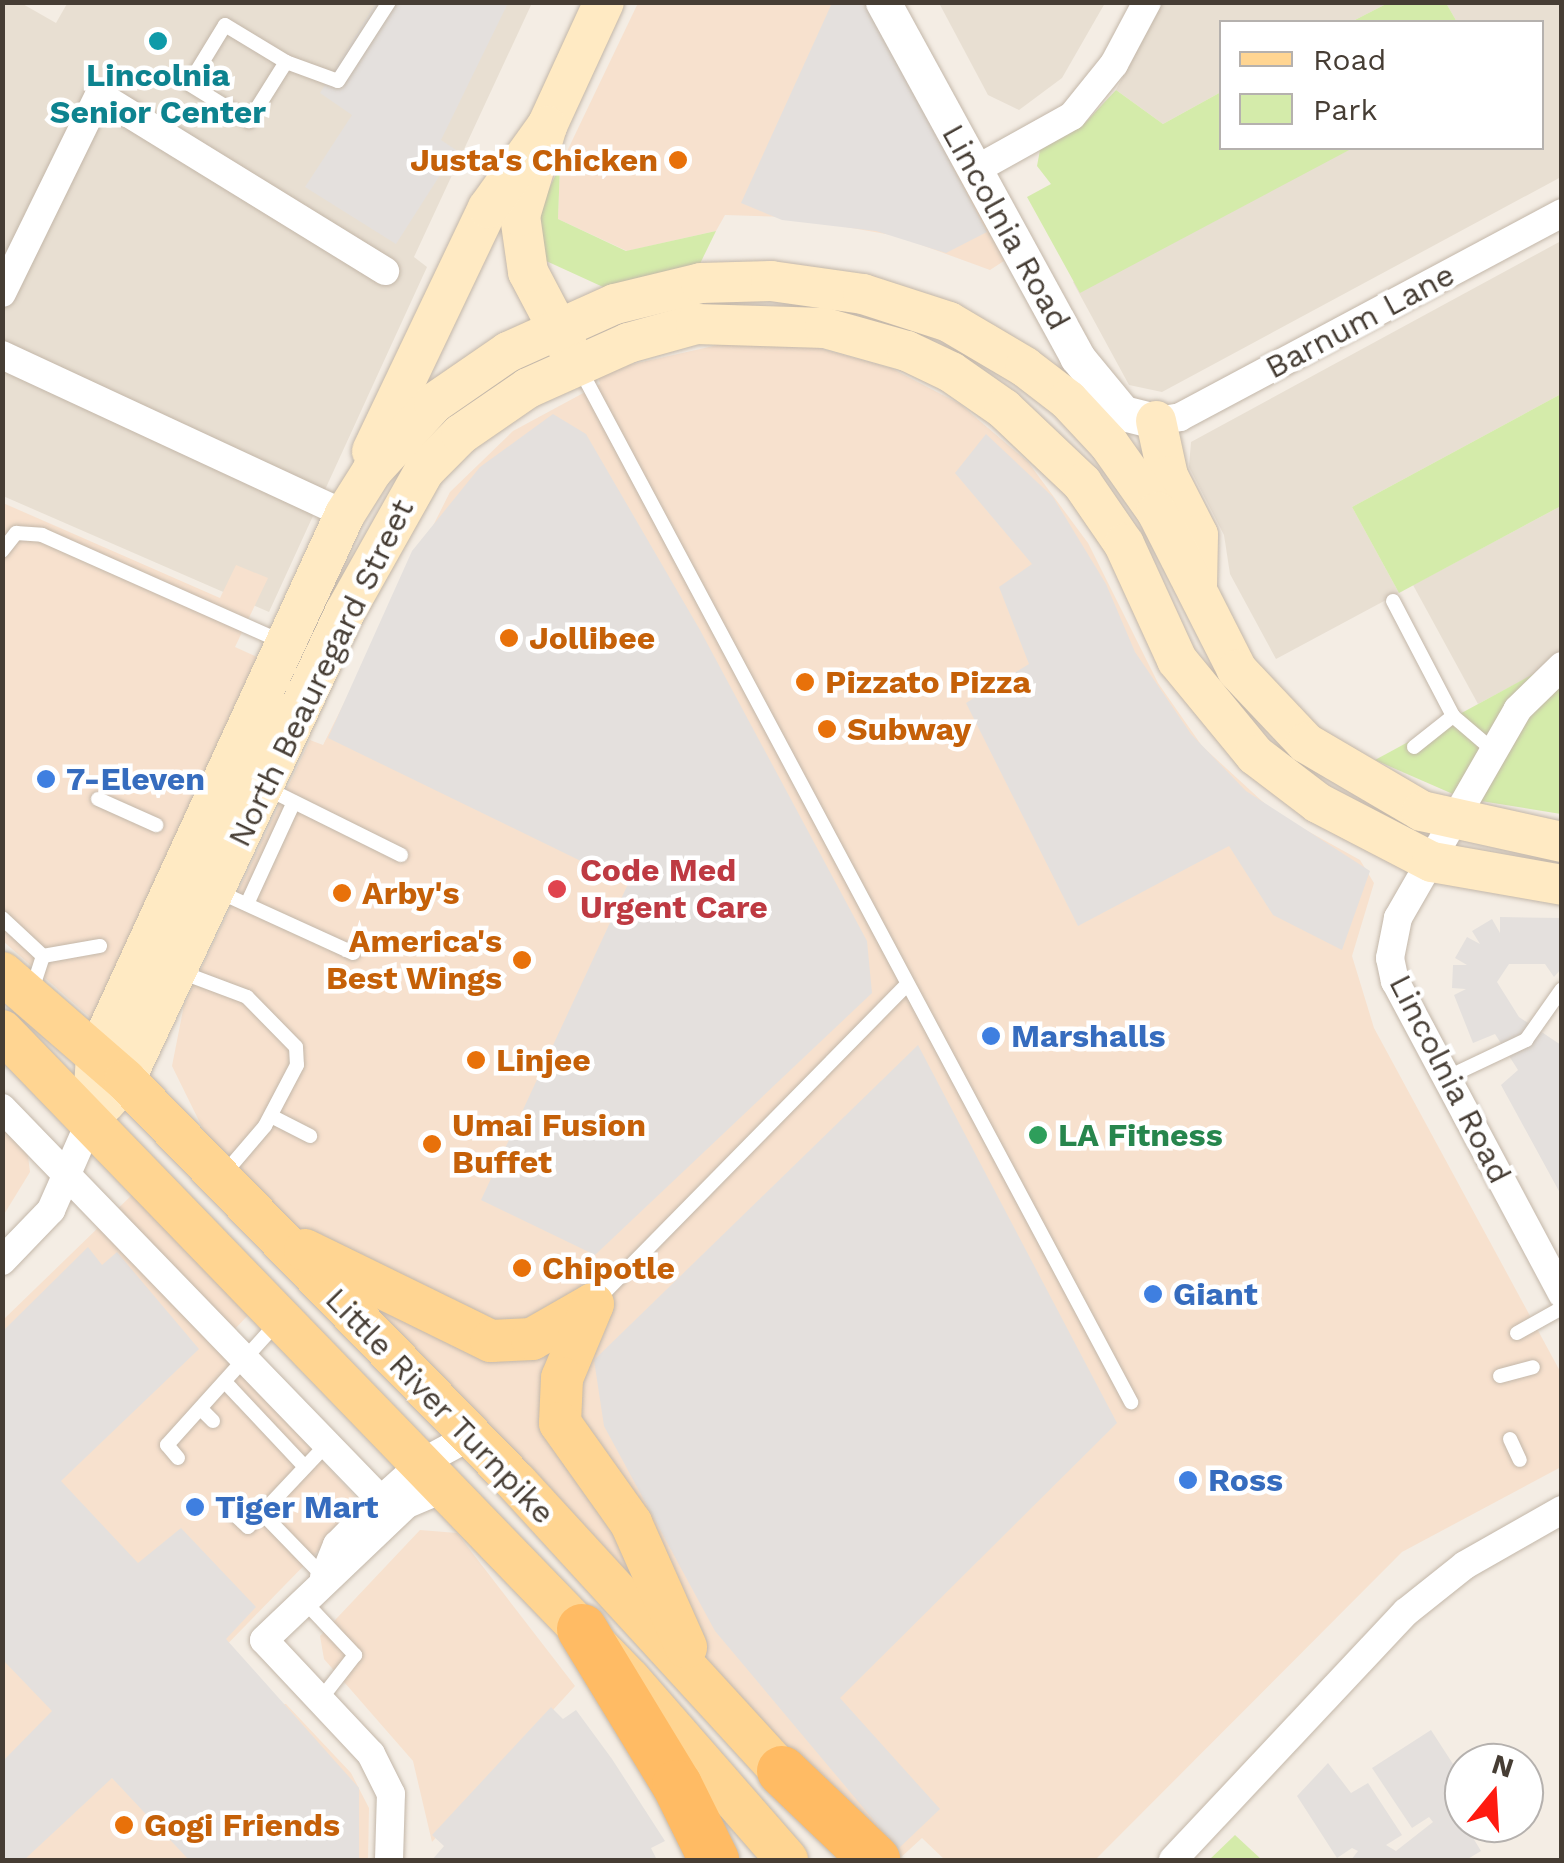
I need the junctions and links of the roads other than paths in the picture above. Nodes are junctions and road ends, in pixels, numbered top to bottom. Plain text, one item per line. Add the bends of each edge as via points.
1 (389, 2) edge
2 (604, 2) edge
3 (884, 2) edge
4 (1147, 2) edge
5 (286, 62) junction
6 (547, 126) junction
7 (975, 170) junction
8 (1562, 212) edge
9 (385, 271) dead end
10 (2, 293) edge
11 (557, 327) junction
12 (2, 355) edge
13 (577, 364) junction
14 (1156, 422) junction
15 (345, 514) junction
16 (2, 551) edge
17 (1197, 595) junction
18 (1393, 601) dead end
19 (286, 644) junction
20 (1562, 666) edge
21 (1453, 716) junction
22 (1414, 747) dead end
23 (1494, 752) junction
24 (278, 795) junction
25 (98, 799) dead end
26 (1453, 823) junction
27 (156, 825) dead end
28 (1562, 842) edge
29 (401, 855) dead end
30 (1432, 862) junction
31 (1562, 885) edge
32 (231, 897) junction
33 (2, 918) edge
34 (100, 946) dead end
35 (354, 953) dead end
36 (43, 956) junction
37 (177, 970) junction
38 (908, 984) junction
39 (16, 985) edge
40 (1562, 988) edge
41 (2, 1031) edge
42 (111, 1068) junction
43 (1446, 1078) junction
44 (2, 1108) edge
45 (271, 1116) junction
46 (92, 1117) junction
47 (310, 1136) dead end
48 (69, 1171) junction
49 (221, 1179) junction
50 (266, 1227) junction
51 (2, 1261) edge
52 (1562, 1294) edge
53 (593, 1304) junction
54 (1562, 1308) edge
55 (280, 1320) junction
56 (1517, 1333) dead end
57 (247, 1360) junction
58 (1533, 1366) dead end
59 (1500, 1376) dead end
60 (226, 1382) junction
61 (1130, 1402) dead end
62 (201, 1409) junction
63 (213, 1421) dead end
64 (470, 1436) junction
65 (1510, 1439) dead end
66 (328, 1444) junction
67 (178, 1458) dead end
68 (1520, 1460) dead end
69 (305, 1467) junction
70 (434, 1475) junction
71 (266, 1480) dead end
72 (280, 1494) junction
73 (382, 1500) junction
74 (1562, 1510) edge
75 (262, 1513) junction
76 (234, 1514) dead end
77 (324, 1577) junction
78 (302, 1600) junction
79 (582, 1630) junction
80 (706, 1688) junction
81 (320, 1700) junction
82 (782, 1771) junction
83 (389, 1860) edge
84 (714, 1860) edge
85 (788, 1860) edge
86 (856, 1860) edge
87 (875, 1860) edge
88 (1173, 1860) edge

1 - 5 lane via 338,80
2 - 6 main road
3 - 7 street, Lincolnia Road
4 - 7 street via 1114,64 1072,116
5 - 5 lane via 226,26 189,84 249,122
6 - 11 main road via 524,192 520,242 538,297
6 - 15 main road via 502,184 450,280
7 - 14 street, Lincolnia Road via 1100,391 1123,413
8 - 14 street, Barnum Lane via 1180,418
9 - 10 street via 99,94
11 - 13 main road
11 - 15 main road, North Beauregard Street via 434,403 391,445
11 - 17 main road, North Beauregard Street via 662,292 740,281 863,294 948,322 1054,389 1109,444 1158,512
12 - 15 street
13 - 24 main road, North Beauregard Street via 483,416 409,492
13 - 30 main road, North Beauregard Street via 671,330 769,322 868,337 951,372 1004,409 1082,483 1124,544 1177,660 1227,727 1318,803
13 - 38 lane
14 - 17 main road via 1168,476 1198,535
15 - 19 main road, North Beauregard Street
16 - 19 lane via 16,533 42,535
17 - 26 main road, North Beauregard Street via 1237,670 1306,743 1371,785
18 - 21 lane
19 - 42 main road, North Beauregard Street
20 - 23 street, Lincolnia Road via 1518,708
21 - 22 lane
21 - 23 lane
23 - 26 street, Lincolnia Road
24 - 29 lane
24 - 32 main road, North Beauregard Street
25 - 27 lane
26 - 28 main road, North Beauregard Street
26 - 30 street, Lincolnia Road
30 - 31 main road, North Beauregard Street
30 - 43 street, Lincolnia Road via 1398,918 1390,958 1395,981
32 - 35 lane
32 - 37 main road, North Beauregard Street
33 - 36 lane
34 - 36 lane
36 - 39 lane
37 - 42 main road, North Beauregard Street
37 - 45 lane via 247,997 296,1047 297,1064
38 - 53 lane
38 - 61 lane
39 - 42 main road, Little River Turnpike
40 - 43 lane via 1526,1040
41 - 46 main road, Little River Turnpike
42 - 46 main road
42 - 49 main road, Little River Turnpike
43 - 52 street, Lincolnia Road
44 - 48 street
45 - 47 lane
45 - 49 lane
46 - 48 street
46 - 55 main road, Little River Turnpike via 144,1184
48 - 51 street via 51,1210
48 - 57 street
49 - 50 main road, Little River Turnpike
50 - 53 main road via 490,1341 532,1339
50 - 64 main road, Little River Turnpike
53 - 80 main road via 562,1378 560,1423 631,1523
54 - 56 lane
55 - 57 lane
55 - 70 main road, Little River Turnpike
57 - 60 lane
57 - 66 street
58 - 59 lane
60 - 62 lane
60 - 69 lane
62 - 63 lane
62 - 67 lane via 167,1445
64 - 70 street
64 - 80 main road, Little River Turnpike
65 - 68 lane
66 - 69 lane
66 - 73 street
69 - 72 lane
70 - 73 street
70 - 77 street
70 - 79 main road, Little River Turnpike
71 - 72 lane
72 - 75 lane
73 - 77 street via 336,1545
74 - 88 street via 1465,1565 1406,1612
75 - 76 lane via 248,1528
75 - 77 lane
77 - 78 street
78 - 81 lane via 356,1654
78 - 81 street via 264,1640
79 - 84 highway via 678,1786
79 - 85 main road, Little River Turnpike
80 - 82 main road, Little River Turnpike
81 - 83 street via 371,1754 391,1794
82 - 86 main road, Little River Turnpike
82 - 87 highway

